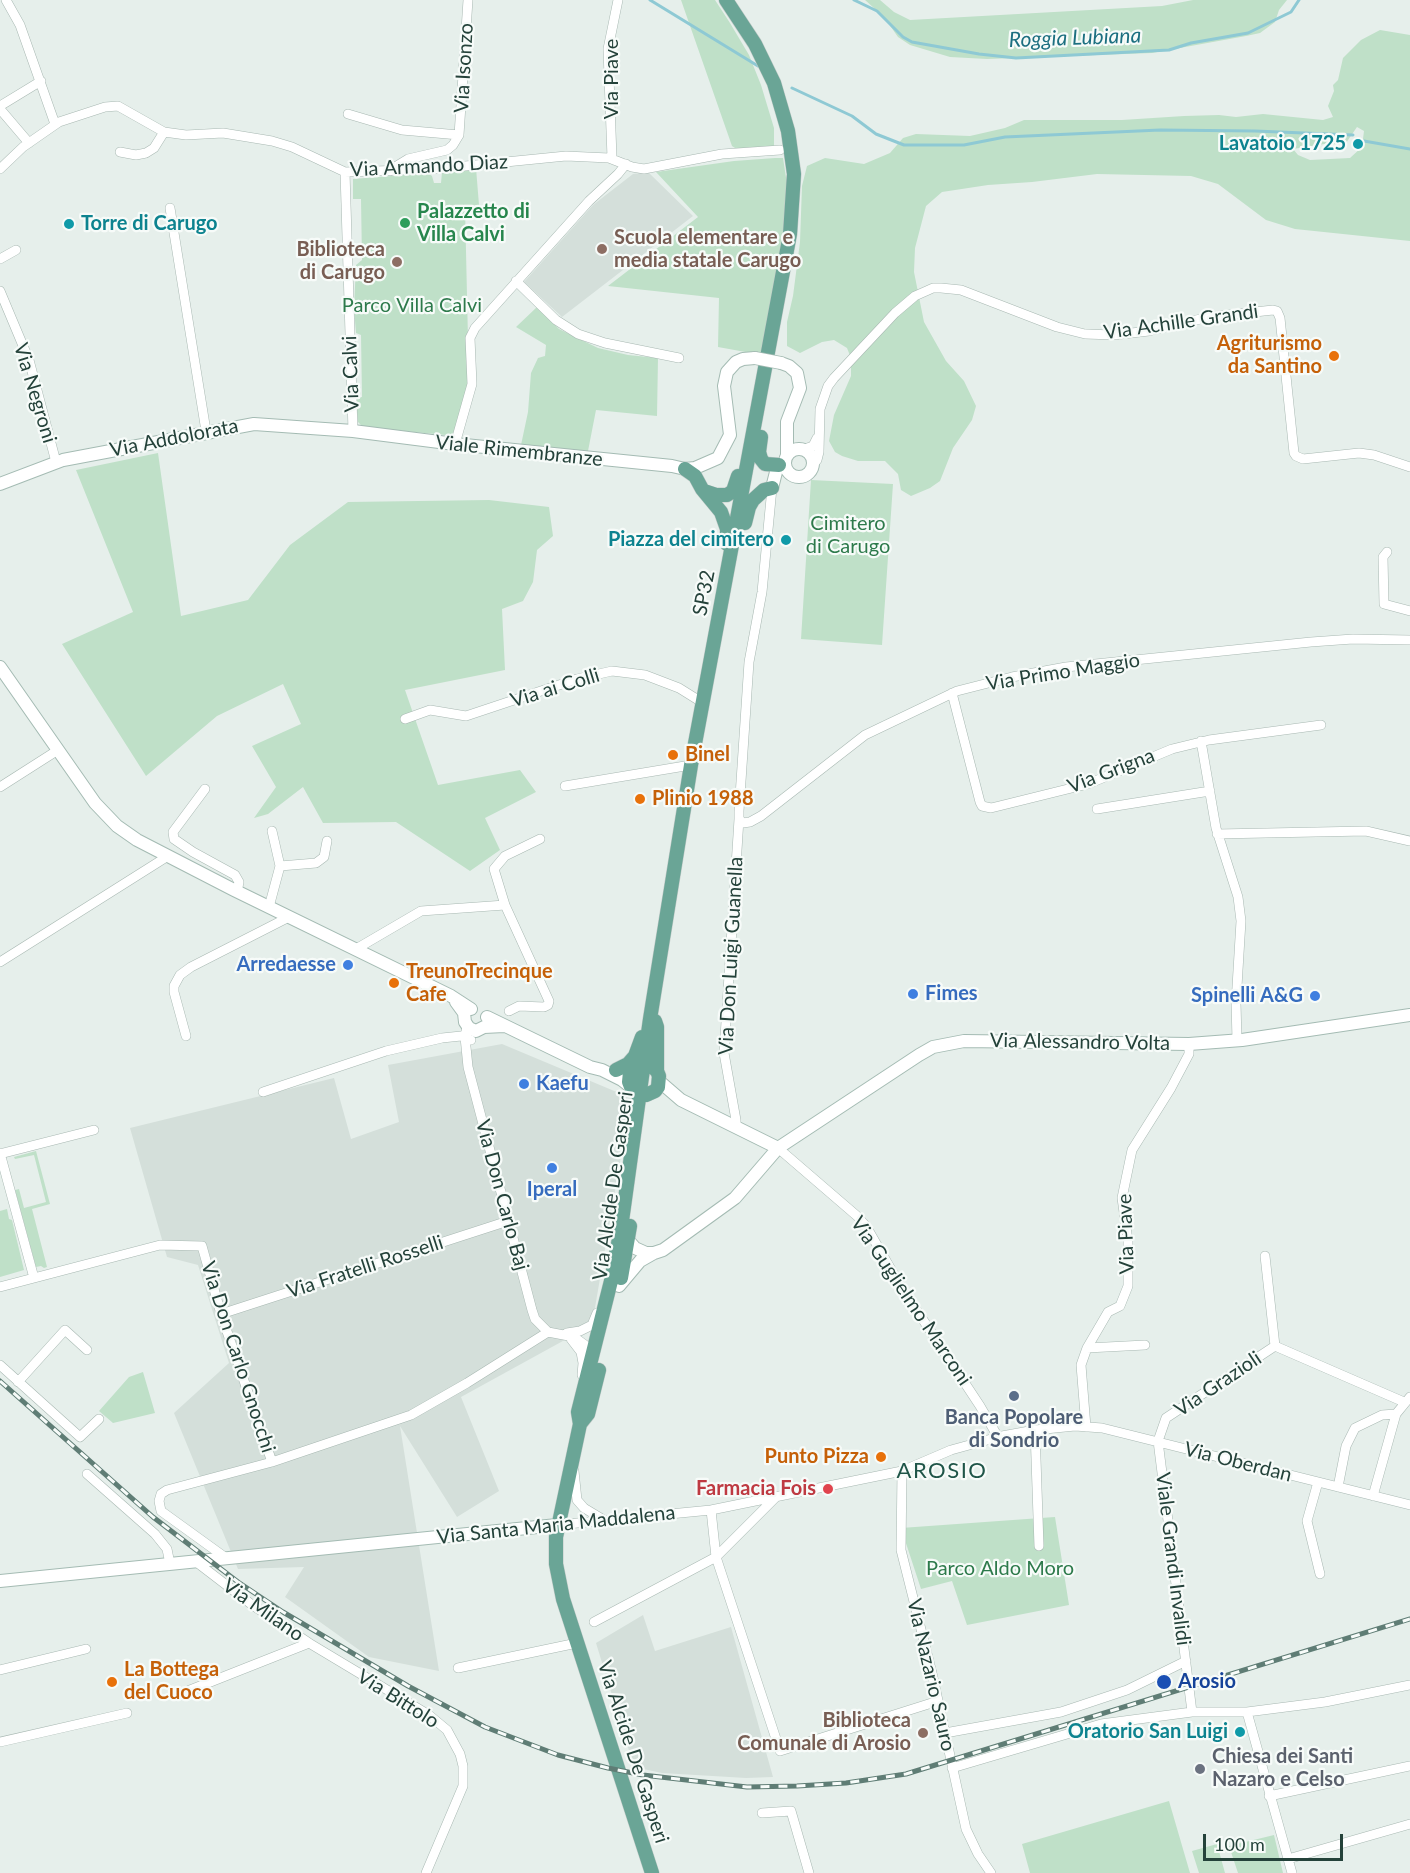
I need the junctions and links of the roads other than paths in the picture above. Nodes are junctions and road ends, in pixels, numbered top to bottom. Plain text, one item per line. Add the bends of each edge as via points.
1 (6, 0) edge
2 (468, 0) edge
3 (618, 0) edge
4 (726, 0) edge
5 (41, 81) junction
6 (0, 108) edge
7 (348, 114) dead end
8 (55, 124) junction
9 (164, 132) junction
10 (459, 135) junction
11 (29, 143) junction
12 (780, 150) dead end
13 (120, 152) dead end
14 (612, 158) junction
15 (626, 164) junction
16 (0, 169) edge
17 (393, 171) junction
18 (345, 172) junction
19 (170, 208) dead end
20 (16, 250) dead end
21 (0, 259) edge
22 (516, 281) junction
23 (0, 291) edge
24 (679, 358) dead end
25 (764, 373) junction
26 (759, 400) junction
27 (206, 431) junction
28 (353, 431) junction
29 (818, 435) junction
30 (455, 444) junction
31 (790, 454) junction
32 (56, 462) junction
33 (813, 465) junction
34 (1410, 467) edge
35 (685, 469) junction
36 (798, 477) junction
37 (0, 484) edge
38 (772, 488) junction
39 (704, 492) junction
40 (1387, 552) dead end
41 (729, 565) junction
42 (1410, 611) edge
43 (716, 630) joint
44 (1410, 640) edge
45 (0, 667) edge
46 (952, 693) junction
47 (703, 703) junction
48 (405, 719) dead end
49 (1322, 725) dead end
50 (1202, 741) junction
51 (58, 750) junction
52 (691, 765) junction
53 (565, 786) dead end
54 (0, 788) edge
55 (205, 789) dead end
56 (1210, 791) junction
57 (1097, 809) dead end
58 (740, 819) junction
59 (272, 831) dead end
60 (1217, 834) junction
61 (540, 839) dead end
62 (327, 841) dead end
63 (1410, 841) edge
64 (168, 856) junction
65 (280, 866) junction
66 (237, 892) junction
67 (506, 905) junction
68 (269, 907) junction
69 (289, 917) junction
70 (356, 949) junction
71 (0, 962) edge
72 (509, 1011) dead end
73 (1410, 1015) edge
74 (652, 1020) junction
75 (472, 1025) junction
76 (186, 1036) dead end
77 (442, 1038) junction
78 (1237, 1040) junction
79 (1190, 1044) junction
80 (602, 1070) junction
81 (616, 1070) junction
82 (649, 1070) junction
83 (263, 1092) dead end
84 (639, 1092) junction
85 (735, 1128) junction
86 (94, 1130) dead end
87 (778, 1148) junction
88 (0, 1154) edge
89 (508, 1221) junction
90 (625, 1234) junction
91 (654, 1254) junction
92 (1265, 1256) dead end
93 (34, 1278) junction
94 (619, 1286) junction
95 (0, 1287) edge
96 (221, 1314) junction
97 (548, 1332) junction
98 (564, 1334) junction
99 (1145, 1345) dead end
100 (1275, 1346) junction
101 (1087, 1348) junction
102 (87, 1350) dead end
103 (587, 1361) junction
104 (0, 1365) edge
105 (18, 1382) junction
106 (1407, 1400) edge
107 (1396, 1414) junction
108 (582, 1415) junction
109 (99, 1419) dead end
110 (1086, 1426) junction
111 (1035, 1430) junction
112 (998, 1437) junction
113 (1158, 1441) junction
114 (573, 1456) junction
115 (272, 1462) junction
116 (902, 1471) junction
117 (87, 1474) dead end
118 (1318, 1482) junction
119 (1338, 1487) junction
120 (1373, 1496) junction
121 (776, 1497) junction
122 (1410, 1505) edge
123 (711, 1510) junction
124 (604, 1520) junction
125 (557, 1525) junction
126 (1039, 1546) dead end
127 (716, 1557) junction
128 (226, 1558) junction
129 (195, 1561) junction
130 (170, 1564) junction
131 (1320, 1575) dead end
132 (0, 1581) edge
133 (594, 1622) dead end
134 (309, 1643) junction
135 (577, 1643) junction
136 (86, 1649) dead end
137 (1186, 1661) junction
138 (459, 1668) dead end
139 (0, 1670) edge
140 (1410, 1685) edge
141 (185, 1692) dead end
142 (938, 1701) junction
143 (1192, 1712) junction
144 (1248, 1712) junction
145 (127, 1713) dead end
146 (945, 1733) junction
147 (0, 1742) edge
148 (1410, 1766) edge
149 (952, 1768) junction
150 (1269, 1796) junction
151 (762, 1813) dead end
152 (1410, 1824) edge
153 (1288, 1859) junction
154 (426, 1873) edge
155 (652, 1873) edge
156 (809, 1873) edge
157 (991, 1873) edge
158 (1292, 1873) edge

1 - 5 street
2 - 10 street, Via Isonzo
3 - 14 street, Via Piave via 608,49
4 - 25 main road, SP32 via 774,83 788,131 794,174 790,234
5 - 6 street
5 - 8 street
6 - 11 street
7 - 10 street, Via Isonzo via 402,130
8 - 9 street, Via Armando Diaz via 118,106
8 - 11 street, Via Armando Diaz
9 - 13 street via 146,153
9 - 18 street, Via Armando Diaz via 264,140 292,147
10 - 17 street, Via Isonzo via 447,150 408,159
11 - 16 street, Via Armando Diaz
12 - 15 street, Via Armando Diaz via 722,154 653,168
14 - 15 street, Via Armando Diaz
14 - 17 street, Via Armando Diaz via 566,156
15 - 22 street
17 - 18 street, Via Armando Diaz
18 - 28 street, Via Calvi
19 - 27 street
20 - 21 street
22 - 24 street via 556,320 578,334
22 - 30 street via 472,332 472,384
23 - 32 street, Via Negroni via 29,360
25 - 26 main road, SP32
25 - 31 main road via 768,394 759,455 765,464
26 - 39 main road via 750,412 733,491 720,496
26 - 41 main road, SP32
27 - 28 street, Via Addolorata via 254,424
27 - 32 street, Via Addolorata
28 - 30 street, Viale Rimembranze
29 - 31 street via 813,446
29 - 33 street, Via Achille Grandi via 819,452
29 - 34 street, Via Achille Grandi via 820,409 834,378 895,313 915,296 933,288 961,290 1057,327 1095,334 1149,331 1209,317 1277,311 1296,456 1303,459 1359,453
30 - 35 street, Viale Rimembranze
31 - 33 street via 809,453
31 - 35 street, bridge via 786,429 799,392 797,373 781,363 749,357 735,362 726,376 730,435 723,452 710,463
31 - 36 street via 788,471
31 - 38 street via 775,473
32 - 37 street, Via Addolorata
33 - 36 street via 806,475
35 - 39 main road via 695,476
36 - 38 street
38 - 41 main road via 764,490 749,507 740,548
38 - 58 street via 762,592 749,662
39 - 41 main road via 719,508 725,522
40 - 42 street via 1383,557 1384,604
41 - 43 main road, SP32 / SP32
43 - 47 main road, Via Alcide De Gasperi / SP32
44 - 46 street, Via Primo Maggio via 1353,639 1066,667
45 - 51 street
46 - 50 street, Via Grigna via 980,802 986,807 1088,784 1165,751
46 - 58 street, Via Primo Maggio via 865,735 761,816 747,823
47 - 48 street, Via ai Colli via 679,688 645,675 612,671 466,716 430,710
47 - 52 main road, Via Alcide De Gasperi / SP32
49 - 50 street, Via Grigna
50 - 56 street
51 - 54 street
51 - 64 street via 95,803 117,826
52 - 53 street
52 - 74 main road, Via Alcide De Gasperi / SP32
55 - 66 street via 173,832 174,839 235,875 239,882
56 - 57 street
56 - 60 street
58 - 85 street, Via Don Luigi Guanella via 724,1053
59 - 65 street
60 - 63 street via 1366,831
60 - 78 street via 1239,897
61 - 67 street via 505,856 494,869
62 - 65 street via 324,857 316,863
64 - 66 street
64 - 71 street
65 - 68 street
66 - 68 street
67 - 70 street via 421,910
67 - 72 street via 549,1001 544,1007 519,1006
68 - 69 street
69 - 70 street
69 - 76 street via 180,975 174,992
70 - 75 street via 451,996
73 - 78 street, Via Alessandro Volta
74 - 81 main road via 645,1025 635,1056
74 - 82 main road, Via Alcide De Gasperi / SP32
75 - 77 street
75 - 77 street
75 - 80 street via 506,1026
75 - 89 street, Via Don Carlo Baj via 468,1067
77 - 83 street via 386,1051
78 - 79 street, Via Alessandro Volta
79 - 87 street, Via Alessandro Volta via 947,1044 919,1054
79 - 101 street, Via Piave via 1190,1054 1132,1150 1122,1198 1128,1241 1128,1286 1120,1306 1108,1312
80 - 81 street
80 - 84 street
81 - 82 street
82 - 84 main road, Via Alcide De Gasperi / SP32
82 - 84 main road via 655,1091
82 - 85 street, Via Guglielmo Marconi via 681,1100
84 - 90 main road, Via Alcide De Gasperi / SP32
84 - 90 main road, Via Alcide De Gasperi / SP32
85 - 87 street, Via Guglielmo Marconi
86 - 88 street
87 - 91 street, Via Alessandro Volta via 735,1198
87 - 112 street, Via Guglielmo Marconi via 866,1226
88 - 93 street
89 - 96 street, Via Fratelli Rosselli
89 - 97 street, Via Don Carlo Baj via 532,1310
90 - 91 street via 635,1248
90 - 94 main road, Via Alcide De Gasperi / SP32
90 - 98 street, Via Alcide De Gasperi via 615,1237 592,1325
90 - 103 main road, Via Alcide De Gasperi / SP32
91 - 94 street, Via Alessandro Volta via 632,1269
92 - 100 street, Via Grazioli
93 - 95 street, Via Don Carlo Gnocchi
93 - 96 street, Via Don Carlo Gnocchi via 160,1245 202,1246
94 - 108 main road, Via Alcide De Gasperi / SP32
96 - 115 street, Via Don Carlo Gnocchi
97 - 98 street
97 - 115 street via 411,1415
98 - 103 street via 580,1340 588,1350
99 - 101 street
100 - 106 street
100 - 113 street, Via Grazioli via 1166,1418
101 - 110 street, Via Piave via 1081,1365
102 - 105 street via 65,1330
103 - 108 main road, Via Alcide De Gasperi via 593,1372
104 - 105 street
105 - 109 street via 80,1437
106 - 107 street
107 - 119 street via 1382,1415 1355,1428 1346,1446
107 - 120 street
108 - 114 main road, Via Alcide De Gasperi / SP32
110 - 111 street, Via Santa Maria Maddalena
110 - 113 street, Via Oberdan
111 - 112 street, Via Santa Maria Maddalena
111 - 126 street
112 - 116 street, Via Santa Maria Maddalena via 951,1450
113 - 118 street, Via Oberdan
113 - 137 street, Viale Grandi Invalidi
114 - 124 street via 577,1500
114 - 125 main road, Via Alcide De Gasperi / SP32
115 - 128 street, Via Don Carlo Gnocchi via 161,1494 161,1511
116 - 121 street, Via Santa Maria Maddalena
116 - 142 street, Via Nazario Sauro via 901,1550
117 - 130 street via 155,1534 167,1549
118 - 119 street, Via Oberdan
118 - 131 street, Via Oberdan via 1307,1521
119 - 120 street, Via Oberdan
120 - 122 street, Via Oberdan
121 - 123 street, Via Santa Maria Maddalena
121 - 127 street
123 - 124 street, Via Santa Maria Maddalena
123 - 127 street
124 - 125 street, Via Santa Maria Maddalena
125 - 128 street, Via Santa Maria Maddalena
125 - 135 main road, Via Alcide De Gasperi / SP32 via 558,1572
127 - 133 street
127 - 142 street via 780,1751
128 - 129 street, Via Santa Maria Maddalena
129 - 130 street, Via Santa Maria Maddalena
129 - 134 street, Via Milano
130 - 132 street, Via Santa Maria Maddalena
134 - 141 street, Via Milano
134 - 154 street, Via Bittolo via 429,1714 447,1730 460,1754 463,1786
135 - 138 street, Via Alcide De Gasperi
135 - 155 main road, Via Alcide De Gasperi / SP32
136 - 139 street
137 - 143 street, Viale Grandi Invalidi
137 - 146 street via 1127,1690 1061,1712
140 - 144 street
142 - 146 street, Via Nazario Sauro
143 - 144 street
143 - 149 street via 1101,1724
144 - 150 street
145 - 147 street
146 - 149 street, Via Nazario Sauro
148 - 150 street
149 - 157 street, Via Nazario Sauro via 966,1829
150 - 153 street
151 - 156 street via 791,1811
152 - 153 street
153 - 158 street

